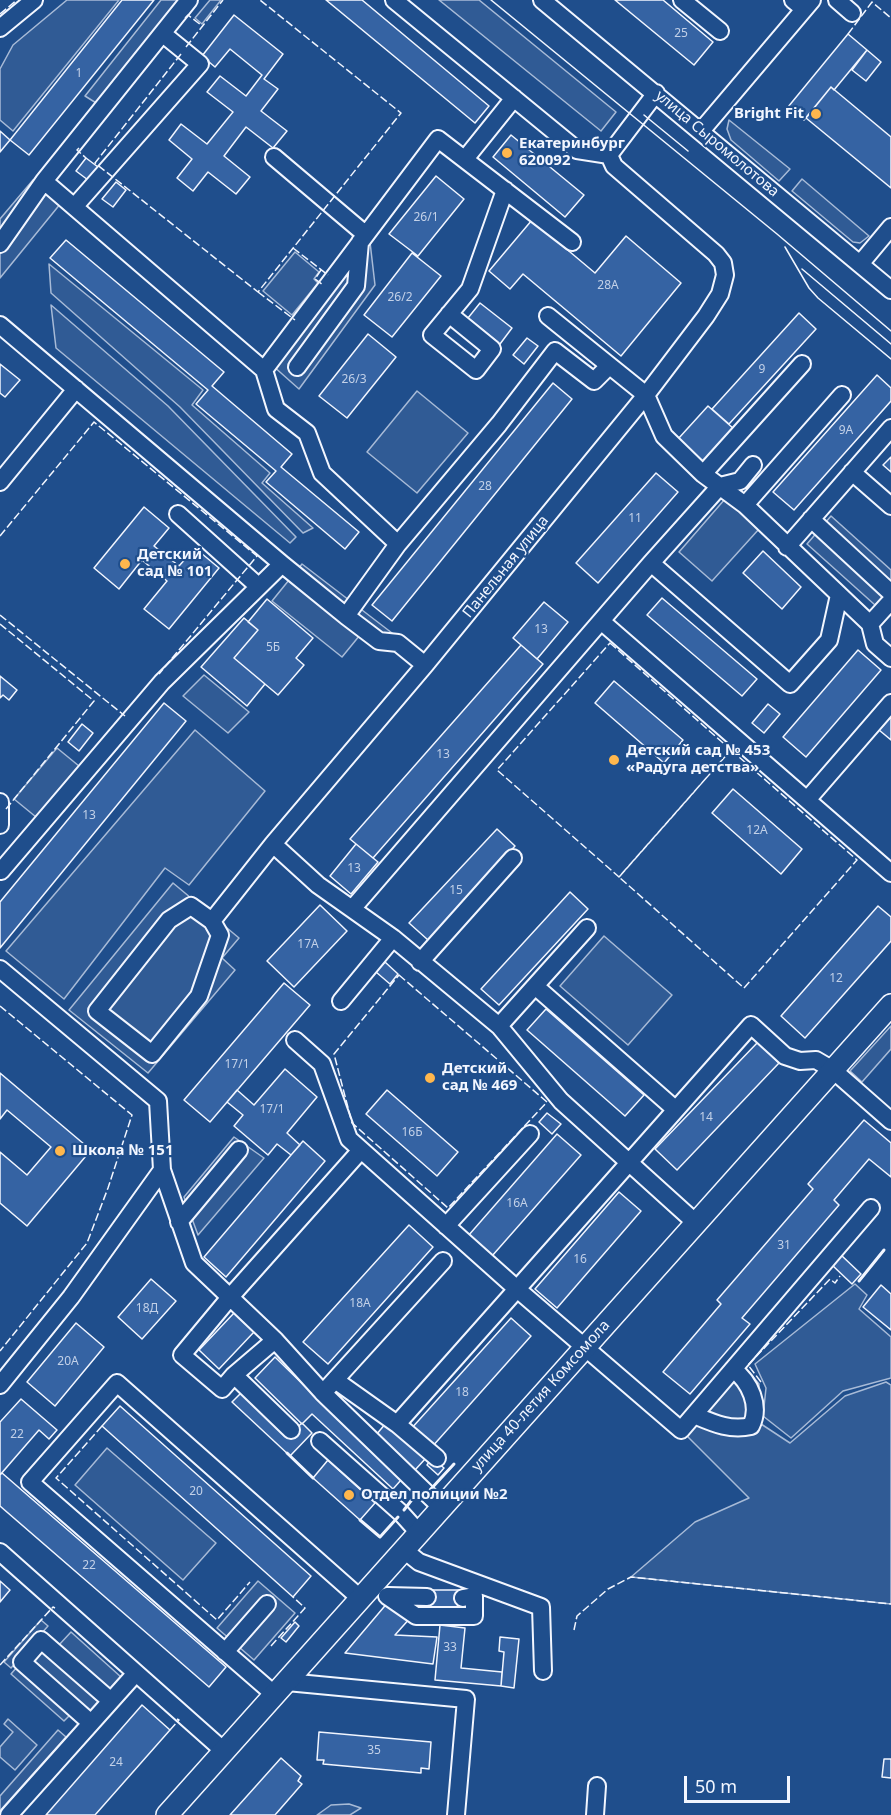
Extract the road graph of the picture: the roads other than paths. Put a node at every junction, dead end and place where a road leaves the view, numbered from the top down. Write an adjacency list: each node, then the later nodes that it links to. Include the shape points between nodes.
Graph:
1 (34, 0): 9 (street)
2 (189, 0): 11 (street)
3 (394, 0): 13 (street)
4 (542, 0): 12 (street, улица Сыромолотова)
5 (682, 0): 10 (street)
6 (837, 0): 8 (street)
7 (803, 3): 14 (street)
8 (852, 13)
9 (0, 28)
10 (720, 31)
11 (163, 34): 18 (street); 20 (street, via 200,64)
12 (656, 93): 14 (street, улица Сыромолотова); 15 (street)
13 (514, 98): 15 (street, via 577,150); 17 (street)
14 (701, 131): 25 (street, улица Сыромолотова)
15 (609, 154): 35 (street, Панельная улица, via 614,166 716,254 723,262 725,275 720,294 706,316)
16 (274, 158): 22 (street)
17 (465, 159): 19 (street); 22 (street, via 438,139)
18 (44, 181): 20 (street); 24 (street)
19 (505, 190): 23 (street); 27 (street, via 470,289)
20 (75, 207): 33 (street)
21 (891, 227): 25 (street)
22 (362, 238): 32 (street, via 356,286); 33 (street)
23 (572, 242)
24 (0, 244)
25 (860, 264): 26 (street, улица Сыромолотова)
26 (891, 290)
27 (449, 314)
28 (548, 316): 31 (street)
29 (0, 325): 34 (street)
30 (802, 364): 40 (street)
31 (609, 366): 35 (street); 47 (street, via 594,381 555,351)
32 (297, 367)
33 (264, 370): 47 (street, via 276,409 307,433 322,473)
34 (76, 389): 41 (street); 50 (street)
35 (646, 395): 40 (street, via 664,436); 59 (street, Панельная улица)
36 (842, 395): 43 (street)
37 (891, 428): 39 (street)
38 (753, 465): 42 (street, via 740,481)
39 (852, 472): 44 (street); 46 (street)
40 (703, 474): 42 (street)
41 (0, 482)
42 (720, 486): 43 (street); 49 (street)
43 (745, 505): 48 (street)
44 (891, 506)
45 (178, 514): 51 (street)
46 (811, 519): 48 (street); 52 (street)
47 (398, 544): 55 (street)
48 (787, 547): 53 (street)
49 (651, 563): 53 (street, via 790,684 829,640); 56 (street)
50 (282, 564): 51 (street); 55 (street)
51 (258, 586): 66 (street, via 162,682)
52 (891, 593)
53 (840, 595): 57 (street)
54 (891, 601): 57 (street)
55 (346, 616): 59 (street, via 379,641 398,643)
56 (601, 621): 61 (street); 68 (street)
57 (870, 624): 58 (street, via 875,644)
58 (891, 658)
59 (425, 665): 64 (street, Панельная улица)
60 (891, 704): 61 (street)
61 (807, 800): 67 (street)
62 (0, 802): 63 (street)
63 (0, 825)
64 (273, 844): 68 (street, via 311,880); 69 (street, Панельная улица)
65 (513, 858): 72 (street)
66 (0, 871)
67 (891, 873)
68 (352, 909): 71 (street)
69 (213, 921): 69 (street, via 220,935 199,996 152,1054 97,1011 169,920 191,906)
70 (587, 928): 74 (street)
71 (393, 938): 72 (street); 75 (street)
72 (420, 962): 77 (street)
73 (0, 969): 86 (street, via 158,1101)
74 (535, 986): 77 (street); 80 (street)
75 (341, 1001)
76 (891, 1005): 79 (main road, улица 40-летия Комсомола)
77 (499, 1026): 85 (street, via 561,1101)
78 (295, 1040): 84 (street, via 322,1064 350,1139)
79 (833, 1070): 80 (street, via 816,1060 800,1061 785,1056 751,1025); 81 (street); 89 (main road, улица 40-летия Комсомола)
80 (675, 1109): 85 (street)
81 (891, 1121)
82 (530, 1134): 90 (street)
83 (239, 1150): 88 (street)
84 (361, 1150): 90 (street); 93 (street)
85 (628, 1162): 89 (street); 92 (street)
86 (162, 1170): 88 (street); 99 (street, via 71,1297)
87 (871, 1208): 96 (street)
88 (179, 1222): 93 (street, via 194,1263)
89 (696, 1223): 95 (main road, улица 40-летия Комсомола)
90 (446, 1226): 92 (street)
91 (443, 1261): 98 (street)
92 (517, 1289): 95 (street); 102 (street)
93 (231, 1296): 94 (street); 97 (street, via 182,1355 222,1389)
94 (275, 1340): 97 (street); 100 (street)
95 (584, 1348): 101 (street, via 681,1430); 106 (main road, улица 40-летия Комсомола)
96 (734, 1369): 101 (street); 101 (street, via 751,1389 751,1426 724,1427)
97 (234, 1375): 103 (street)
98 (334, 1380): 100 (street); 102 (street)
99 (0, 1385)
100 (322, 1393): 106 (street)
101 (694, 1415)
102 (397, 1424): 105 (street)
103 (291, 1430)
104 (321, 1441): 107 (street)
105 (436, 1458)
106 (442, 1508): 107 (main road, улица 40-летия Комсомола)
107 (419, 1533): 108 (main road, улица 40-летия Комсомола)
108 (404, 1550): 110 (main road, улица 40-летия Комсомола); 115 (street, via 419,1562 541,1607)
109 (0, 1552): 116 (street)
110 (374, 1593): 111 (street); 112 (street, via 416,1616 474,1616 474,1596); 114 (street, via 117,1383 30,1482); 117 (main road, улица 40-летия Комсомола)
111 (427, 1597)
112 (463, 1598)
113 (267, 1604): 114 (street)
114 (225, 1652): 117 (street)
115 (543, 1671)
116 (136, 1673): 118 (street); 120 (street)
117 (281, 1689): 120 (main road, улица 40-летия Комсомола); 124 (street, via 466,1699)
118 (111, 1701): 119 (street); 119 (street, via 42,1640 22,1662)
119 (91, 1723): 122 (street)
120 (224, 1751): 123 (main road, улица 40-летия Комсомола)
121 (597, 1786): 125 (street)
122 (9, 1815)
123 (167, 1815)
124 (456, 1815)
125 (595, 1815)

